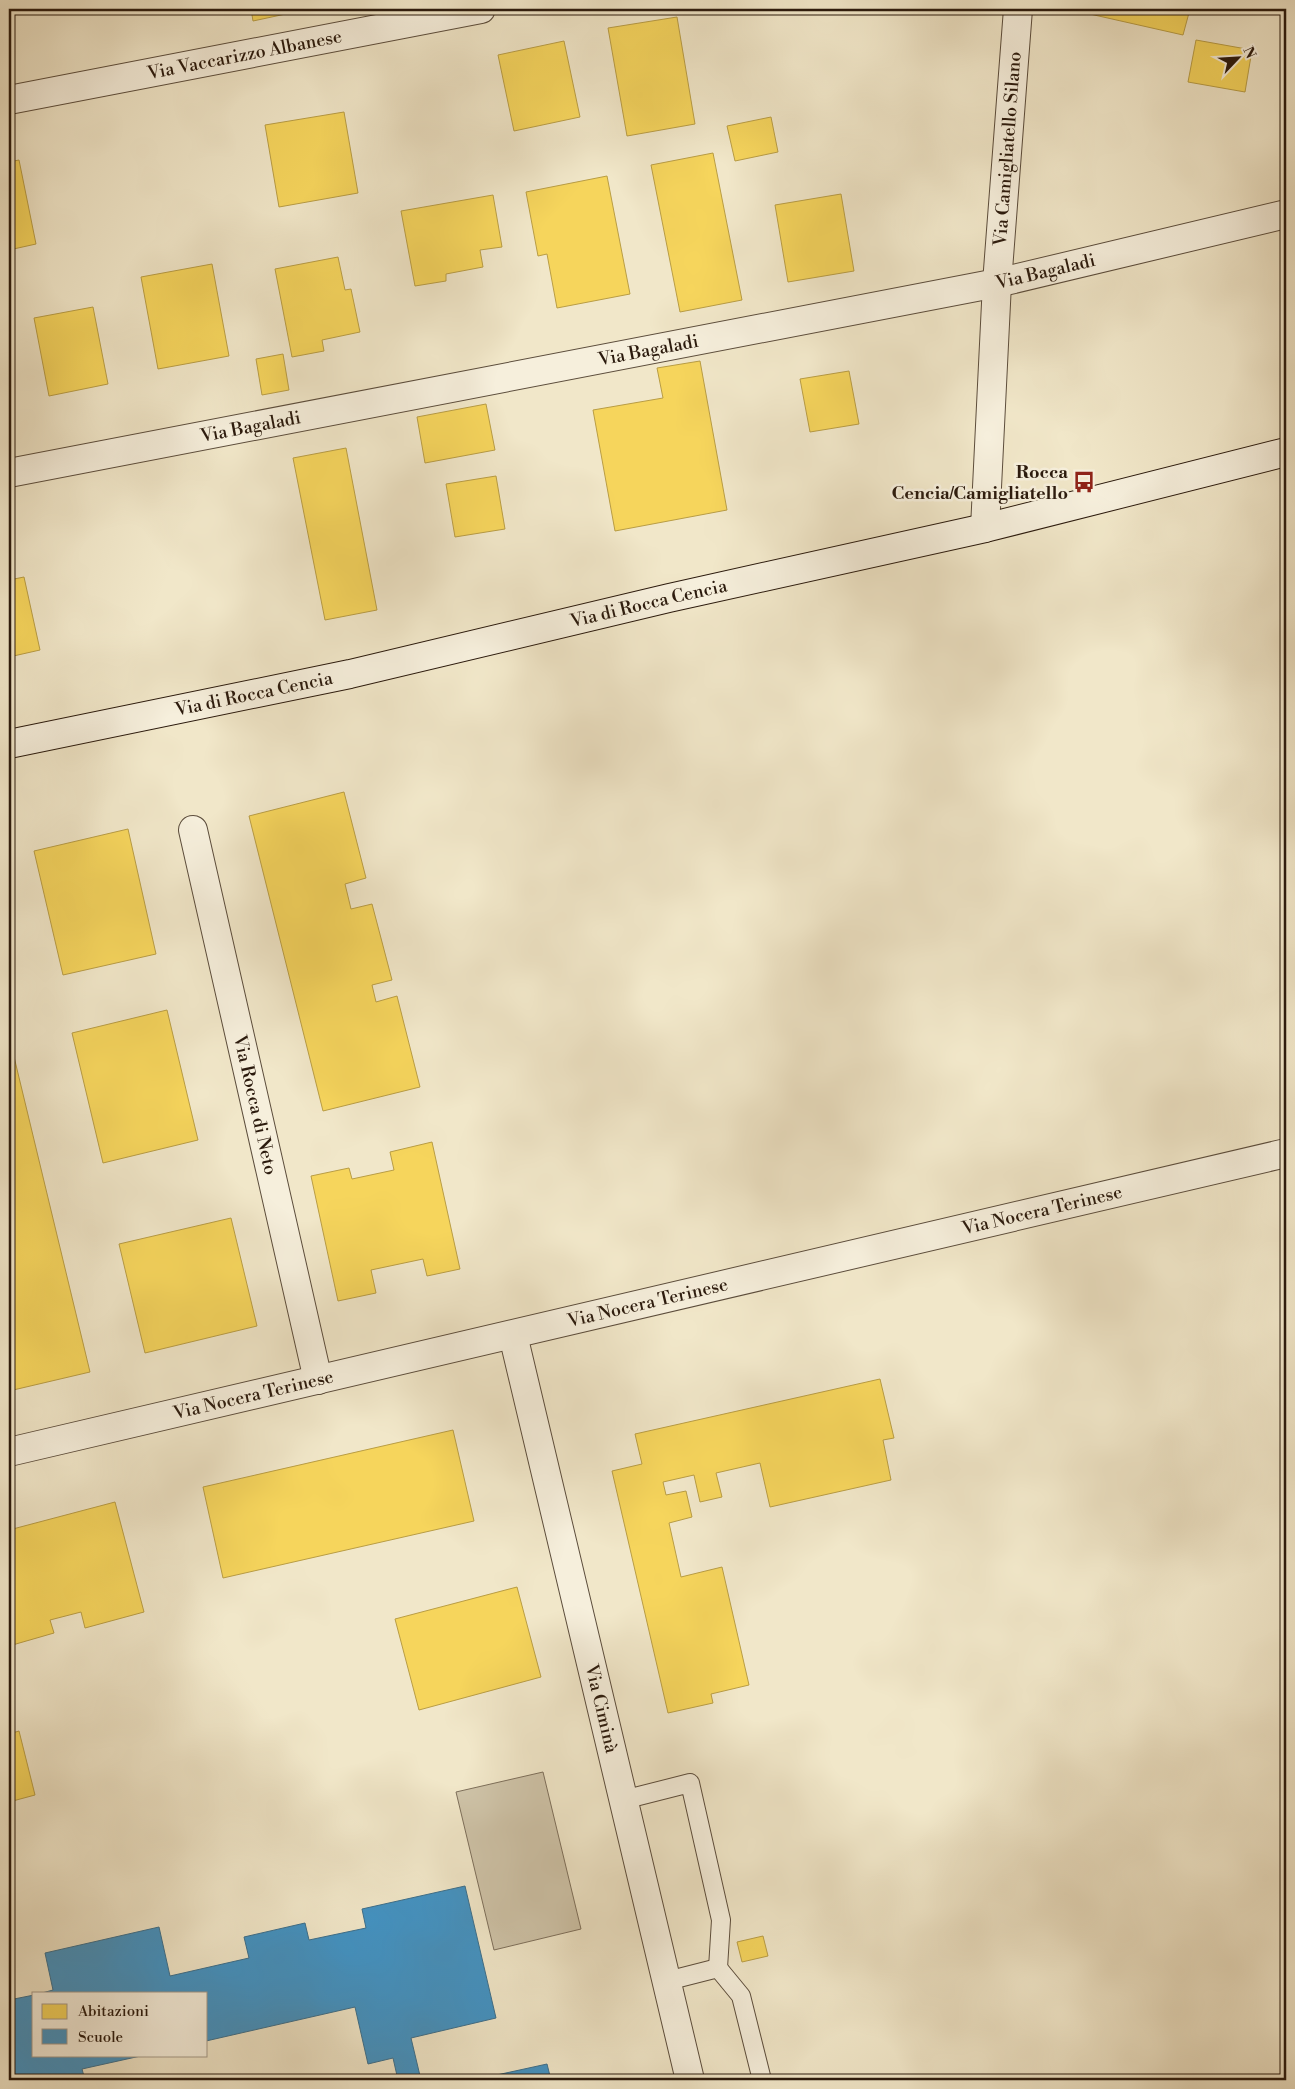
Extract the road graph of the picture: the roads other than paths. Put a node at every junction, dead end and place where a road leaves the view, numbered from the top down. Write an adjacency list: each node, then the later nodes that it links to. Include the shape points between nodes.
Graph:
1 (482, 9): 3 (street, Via Vaccarizzo Albanese)
2 (1018, 9): 5 (street, Via Camigliatello Silano)
3 (9, 100)
4 (1286, 214): 5 (street, Via Bagaladi)
5 (997, 283): 7 (street, Via Bagaladi); 8 (street, Via Camigliatello Silano)
6 (1286, 452): 8 (street, Via di Rocca Cencia)
7 (9, 473)
8 (985, 528): 9 (street, Via di Rocca Cencia, via 669,598 350,674)
9 (9, 744)
10 (193, 830): 13 (street, Via Rocca di Neto)
11 (1286, 1153): 12 (street, Via Nocera Terinese)
12 (513, 1335): 13 (street, Via Nocera Terinese); 15 (street, Via Ciminà)
13 (318, 1380): 14 (street, Via Nocera Terinese)
14 (9, 1452)
15 (623, 1800): 16 (lane, via 690,1784 721,1920); 17 (street, Via Ciminà)
16 (718, 1968): 17 (lane); 19 (lane, via 741,1996)
17 (666, 1981): 18 (street, Via Ciminà)
18 (690, 2080)
19 (762, 2080)

